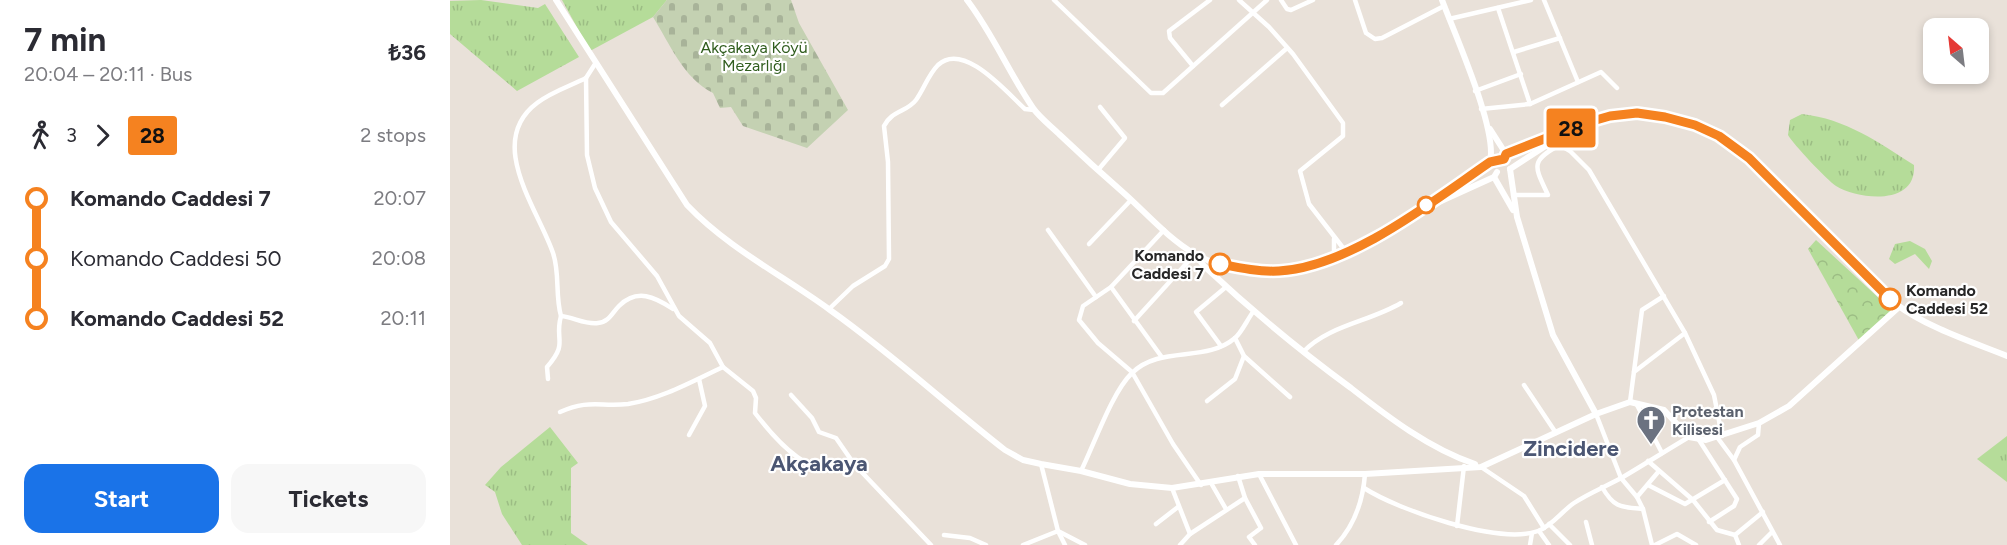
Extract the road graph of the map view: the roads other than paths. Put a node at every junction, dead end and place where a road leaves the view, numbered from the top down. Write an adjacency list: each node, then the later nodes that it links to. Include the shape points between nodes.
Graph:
1 (556, 0): 19 (street)
2 (967, 0): 30 (street)
3 (1054, 0): 20 (street, via 1151,93 1163,93)
4 (1210, 0): 20 (street, via 1169,32)
5 (1239, 0): 14 (street)
6 (1267, 0): 14 (street)
7 (1281, 0): 8 (street, via 1292,10)
8 (1313, 0)
9 (1355, 0): 12 (street, via 1366,33 1375,39)
10 (1531, 0): 13 (street)
11 (1544, 0): 16 (street)
12 (1443, 3): 15 (street)
13 (1498, 8): 15 (street); 18 (street)
14 (1252, 13): 17 (street); 20 (street)
15 (1449, 19): 25 (street)
16 (1560, 38): 18 (street); 23 (street)
17 (1286, 49): 27 (street); 44 (street, via 1345,128 1343,136 1300,171 1310,204)
18 (1514, 52): 21 (street)
19 (595, 64): 22 (street); 57 (street, via 687,205 736,248)
20 (1193, 66)
21 (1521, 74): 25 (street); 26 (street)
22 (586, 78): 51 (street, via 587,155 594,188 611,222 648,263); 60 (street, via 536,103 520,123 515,139 524,188 555,260)
23 (1578, 82): 24 (street, via 1601,72); 26 (street)
24 (1617, 88)
25 (1475, 91): 29 (street)
26 (1530, 104): 29 (street)
27 (1222, 105)
28 (1100, 107): 36 (street, via 1125,138)
29 (1482, 109): 31 (street)
30 (1034, 110): 36 (street); 57 (street, via 1025,109 969,61 950,59 937,66 915,102 892,115 884,126 890,259 885,267 853,286)
31 (1487, 124): 33 (street); 34 (street)
32 (1582, 124): 33 (street); 35 (street); 56 (street, via 1637,113 1695,125 1719,136 1749,158)
33 (1505, 157): 34 (street); 35 (street)
34 (1492, 162): 37 (street); 40 (street)
35 (1508, 168): 37 (street); 38 (street)
36 (1098, 170): 39 (street)
37 (1495, 175): 40 (street); 41 (street)
38 (1512, 195): 41 (street); 53 (street, via 1548,195 1537,161 1560,145 1570,150 1589,170)
39 (1131, 200): 43 (street); 45 (street)
40 (1408, 216): 46 (street)
41 (1517, 217): 80 (street, via 1553,335)
42 (1048, 230): 54 (street)
43 (1164, 230): 47 (street); 49 (street)
44 (1333, 236): 46 (street); 48 (street)
45 (1089, 244)
46 (1347, 253): 48 (street)
47 (1195, 254): 48 (street, via 1246,270 1280,271); 50 (street); 61 (street)
48 (1334, 257)
49 (1111, 287): 54 (street); 61 (street)
50 (1226, 287): 59 (street); 64 (street, via 1196,312)
51 (664, 289): 52 (street); 58 (street)
52 (654, 296): 58 (street); 60 (street, via 628,300 599,323)
53 (1664, 296): 62 (street); 71 (street, via 1642,310)
54 (1095, 297): 70 (street, via 1083,306 1079,320 1098,344)
55 (1401, 303): 65 (street, via 1375,317 1323,335)
56 (1899, 307): 68 (street); 81 (street, via 1789,406)
57 (829, 309): 91 (street, via 1005,450)
58 (675, 310): 69 (street, via 710,343)
59 (1253, 312): 63 (street); 65 (street)
60 (561, 316): 72 (street, via 561,346 547,367)
61 (1134, 321): 66 (street)
62 (1685, 333): 71 (street); 84 (street, via 1714,395)
63 (1235, 338): 64 (street); 67 (street)
64 (1221, 346): 66 (street)
65 (1303, 352): 93 (street, via 1385,414 1457,458)
66 (1161, 356): 70 (street)
67 (1244, 356): 76 (street); 77 (street, via 1235,379)
68 (2007, 356)
69 (723, 367): 73 (street); 90 (street, via 753,391 755,413 767,429 804,461 829,470)
70 (1132, 372): 94 (street); 102 (street, via 1173,444)
71 (1634, 372): 78 (street)
72 (548, 379)
73 (699, 379): 79 (street, via 642,401 585,404); 83 (street, via 705,406)
74 (1524, 385): 82 (street)
75 (791, 395): 90 (street, via 819,432 836,438)
76 (1290, 397)
77 (1207, 401)
78 (1633, 404): 80 (street); 85 (street, via 1664,410); 87 (street)
79 (560, 412)
80 (1596, 414): 82 (street); 99 (street)
81 (1759, 423): 84 (street); 88 (street, via 1758,435 1740,447)
82 (1556, 433): 93 (street)
83 (689, 435)
84 (1719, 436): 86 (street); 88 (street)
85 (1689, 437): 86 (street); 87 (street)
86 (1699, 440): 100 (street)
87 (1662, 453): 89 (street)
88 (1734, 460): 113 (street)
89 (1648, 461): 95 (street); 99 (street)
90 (854, 464): 126 (street)
91 (1041, 464): 94 (street); 119 (street)
92 (1464, 466): 93 (street); 97 (street); 117 (street)
93 (1481, 467): 118 (street, via 1524,496)
94 (1081, 471): 105 (street, via 1130,484)
95 (1659, 471): 103 (street); 109 (street)
96 (1259, 474): 97 (street); 98 (street); 133 (street)
97 (1365, 474): 106 (street)
98 (1238, 476): 101 (street); 108 (street)
99 (1621, 478): 104 (street); 107 (street)
100 (1725, 480): 109 (street); 115 (street, via 1737,499 1734,506)
101 (1211, 483): 102 (street); 111 (street)
102 (1202, 485): 105 (street)
103 (1648, 485): 107 (street); 109 (street, via 1685,504)
104 (1602, 487): 112 (street, via 1610,501 1621,507); 118 (street)
105 (1172, 488): 110 (street)
106 (1364, 488): 117 (street, via 1422,516); 134 (street, via 1359,507)
107 (1637, 497): 112 (street)
108 (1245, 498): 111 (street); 132 (street, via 1261,528 1250,537)
109 (1693, 500): 115 (street)
110 (1178, 507): 116 (street); 123 (street)
111 (1226, 509): 123 (street)
112 (1643, 509): 139 (street)
113 (1763, 512): 121 (street); 125 (street)
114 (1586, 522): 138 (street)
115 (1709, 522): 125 (street, via 1717,530)
116 (1156, 524)
117 (1457, 526): 122 (street)
118 (1547, 526): 120 (street); 137 (street)
119 (1058, 531): 128 (street); 129 (street); 130 (street)
120 (1539, 531): 122 (street); 136 (street)
121 (1772, 532): 142 (street); 143 (street)
122 (1532, 533): 135 (street)
123 (1190, 534): 131 (street)
124 (944, 535): 127 (street, via 970,538)
125 (1735, 535): 141 (street)
126 (931, 545)
127 (986, 545)
128 (1023, 545)
129 (1065, 545)
130 (1085, 545)
131 (1180, 545)
132 (1255, 545)
133 (1296, 545)
134 (1336, 545)
135 (1530, 545)
136 (1549, 545)
137 (1570, 545)
138 (1592, 545)
139 (1653, 545): 140 (street, via 1677,534)
140 (1696, 545)
141 (1739, 545)
142 (1759, 545)
143 (1780, 545)

